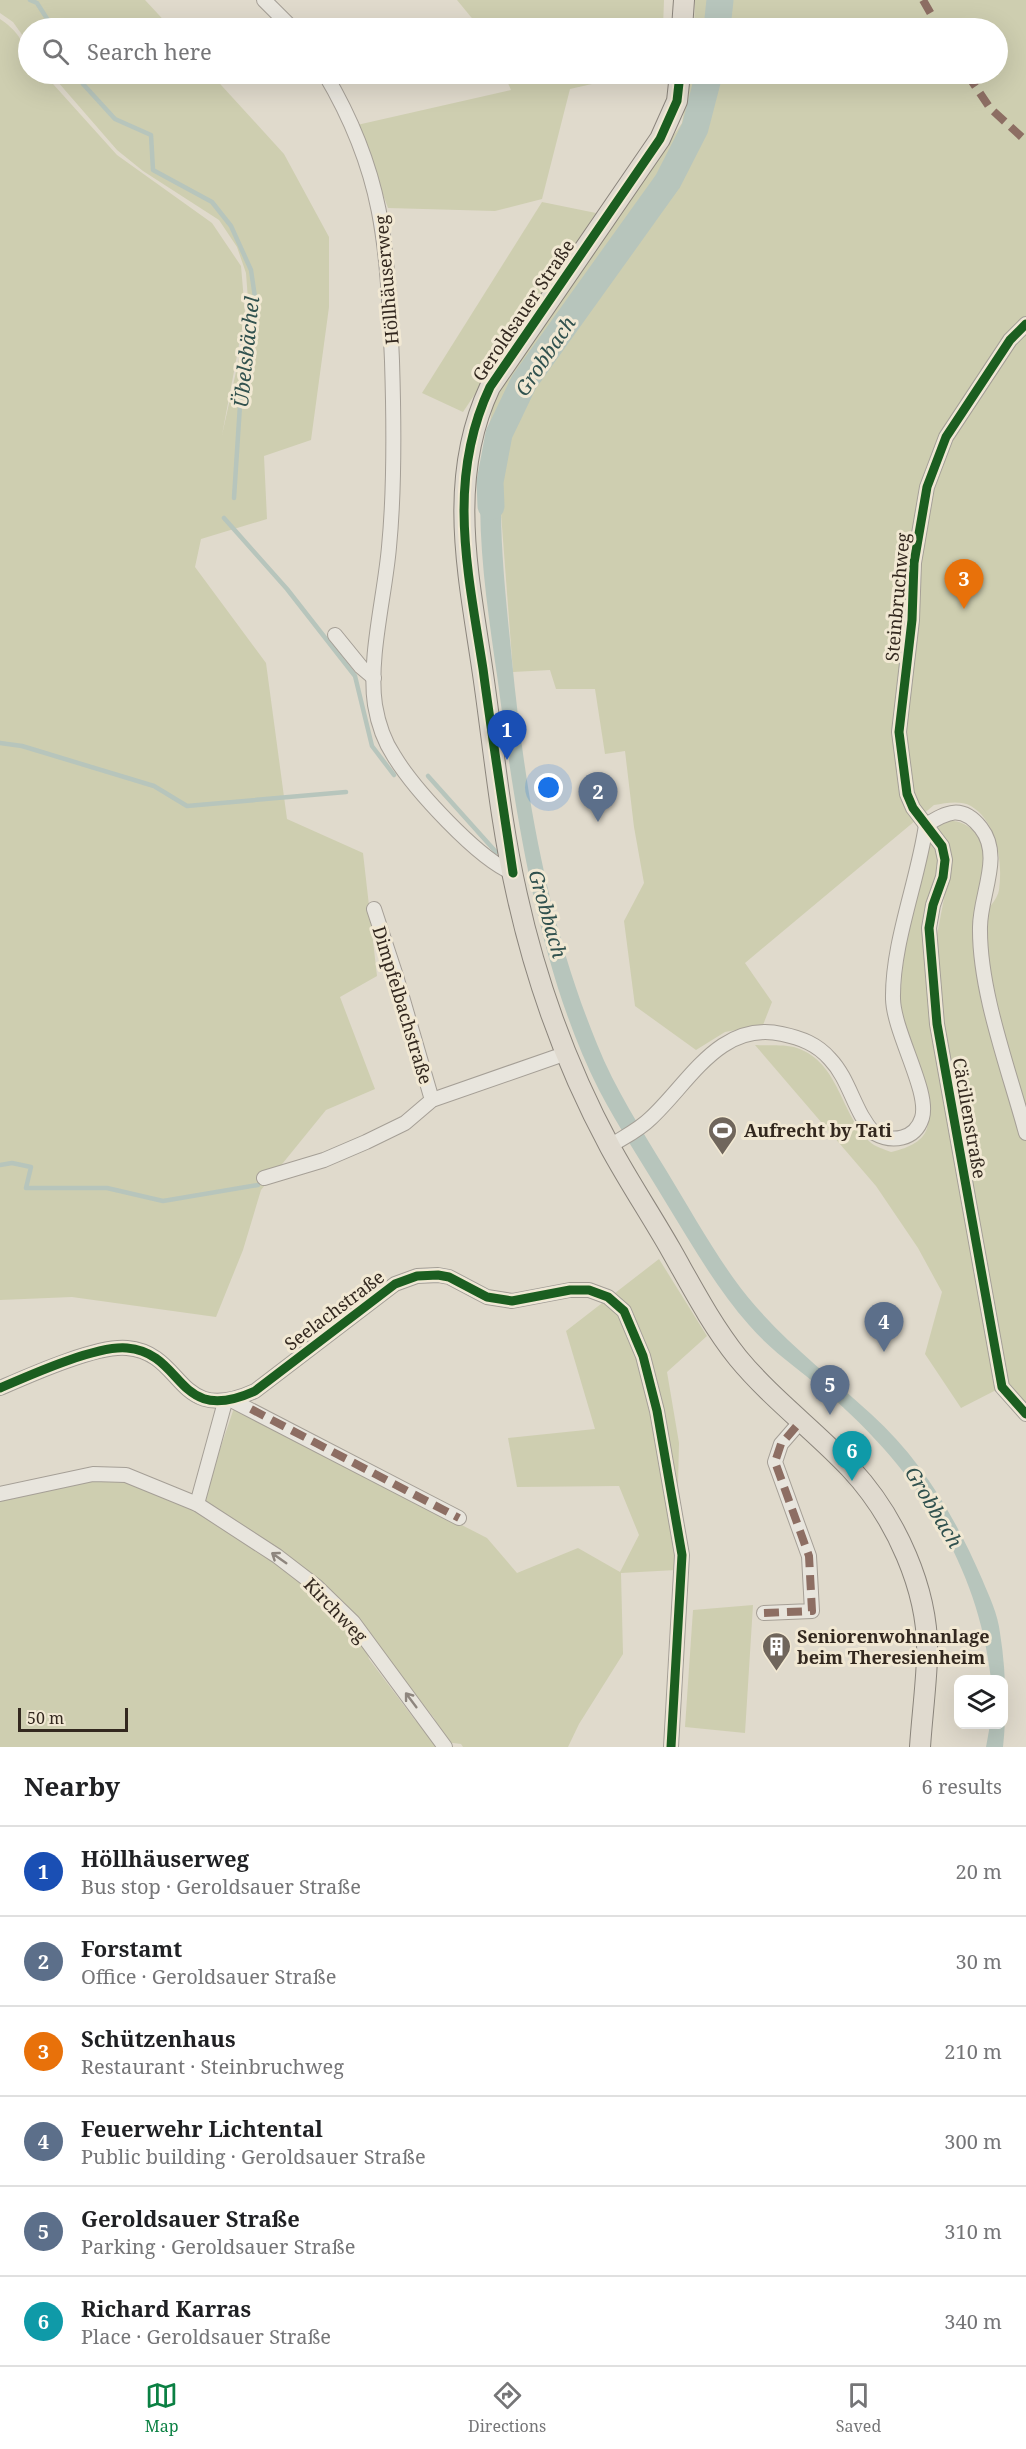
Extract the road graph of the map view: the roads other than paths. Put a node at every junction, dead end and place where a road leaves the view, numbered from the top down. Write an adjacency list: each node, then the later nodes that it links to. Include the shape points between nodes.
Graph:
1 (264, 0): 3 (street)
2 (684, 0): 4 (main road)
3 (281, 18)
4 (683, 18)
5 (331, 84): 9 (street, Höllhäuserweg, via 352,123 372,177 388,263 394,412 392,515)
6 (679, 84): 11 (main road, Geroldsauer Straße, via 677,101 660,139 490,387 472,430 465,476 465,548)
7 (1026, 324): 10 (street, Steinbruchweg, via 1010,340 946,437 927,487 914,563 912,620 899,732 907,794)
8 (335, 635): 9 (street)
9 (374, 678): 11 (street, Höllhäuserweg, via 378,719 401,767 487,858)
10 (926, 825): 15 (street, via 947,812 963,813 981,828 989,845 990,864 980,926 984,978); 16 (street, via 893,999 895,1019 922,1100 923,1115 918,1127 895,1140 874,1133 829,1058 815,1045 798,1037 763,1032 742,1036 718,1048 642,1127); 20 (street, Cäcilienstraße, via 942,846 945,860 929,928 938,1033 1002,1387)
11 (513, 873): 13 (main road, Geroldsauer Straße, via 531,951)
12 (374, 909): 14 (street, Dimpfelbachstraße)
13 (567, 1053): 14 (street, Dimpfelbachstraße); 16 (main road, Geroldsauer Straße)
14 (432, 1100): 17 (street, Dimpfelbachstraße, via 405,1123 366,1142)
15 (1026, 1133)
16 (617, 1141): 21 (main road, Geroldsauer Straße, via 716,1328 754,1377)
17 (264, 1178)
18 (0, 1388): 19 (street, via 87,1355 127,1348 150,1356 194,1395)
19 (229, 1402): 23 (street); 24 (street); 27 (street, Seelachstraße, via 255,1391 395,1284 417,1275 448,1277 502,1301 579,1289 599,1292 617,1303 643,1356 668,1465 682,1555)
20 (1026, 1414)
21 (801, 1421): 25 (street, via 781,1444 776,1462 809,1556 812,1611); 28 (main road, Geroldsauer Straße, via 874,1499 914,1577 928,1655)
22 (0, 1494): 23 (street, Kirchweg, via 93,1474 126,1475)
23 (197, 1504): 26 (street, Kirchweg, one-way to 23, via 353,1622 277,1556)
24 (459, 1518)
25 (764, 1612)
26 (445, 1747)
27 (672, 1747)
28 (920, 1747)

